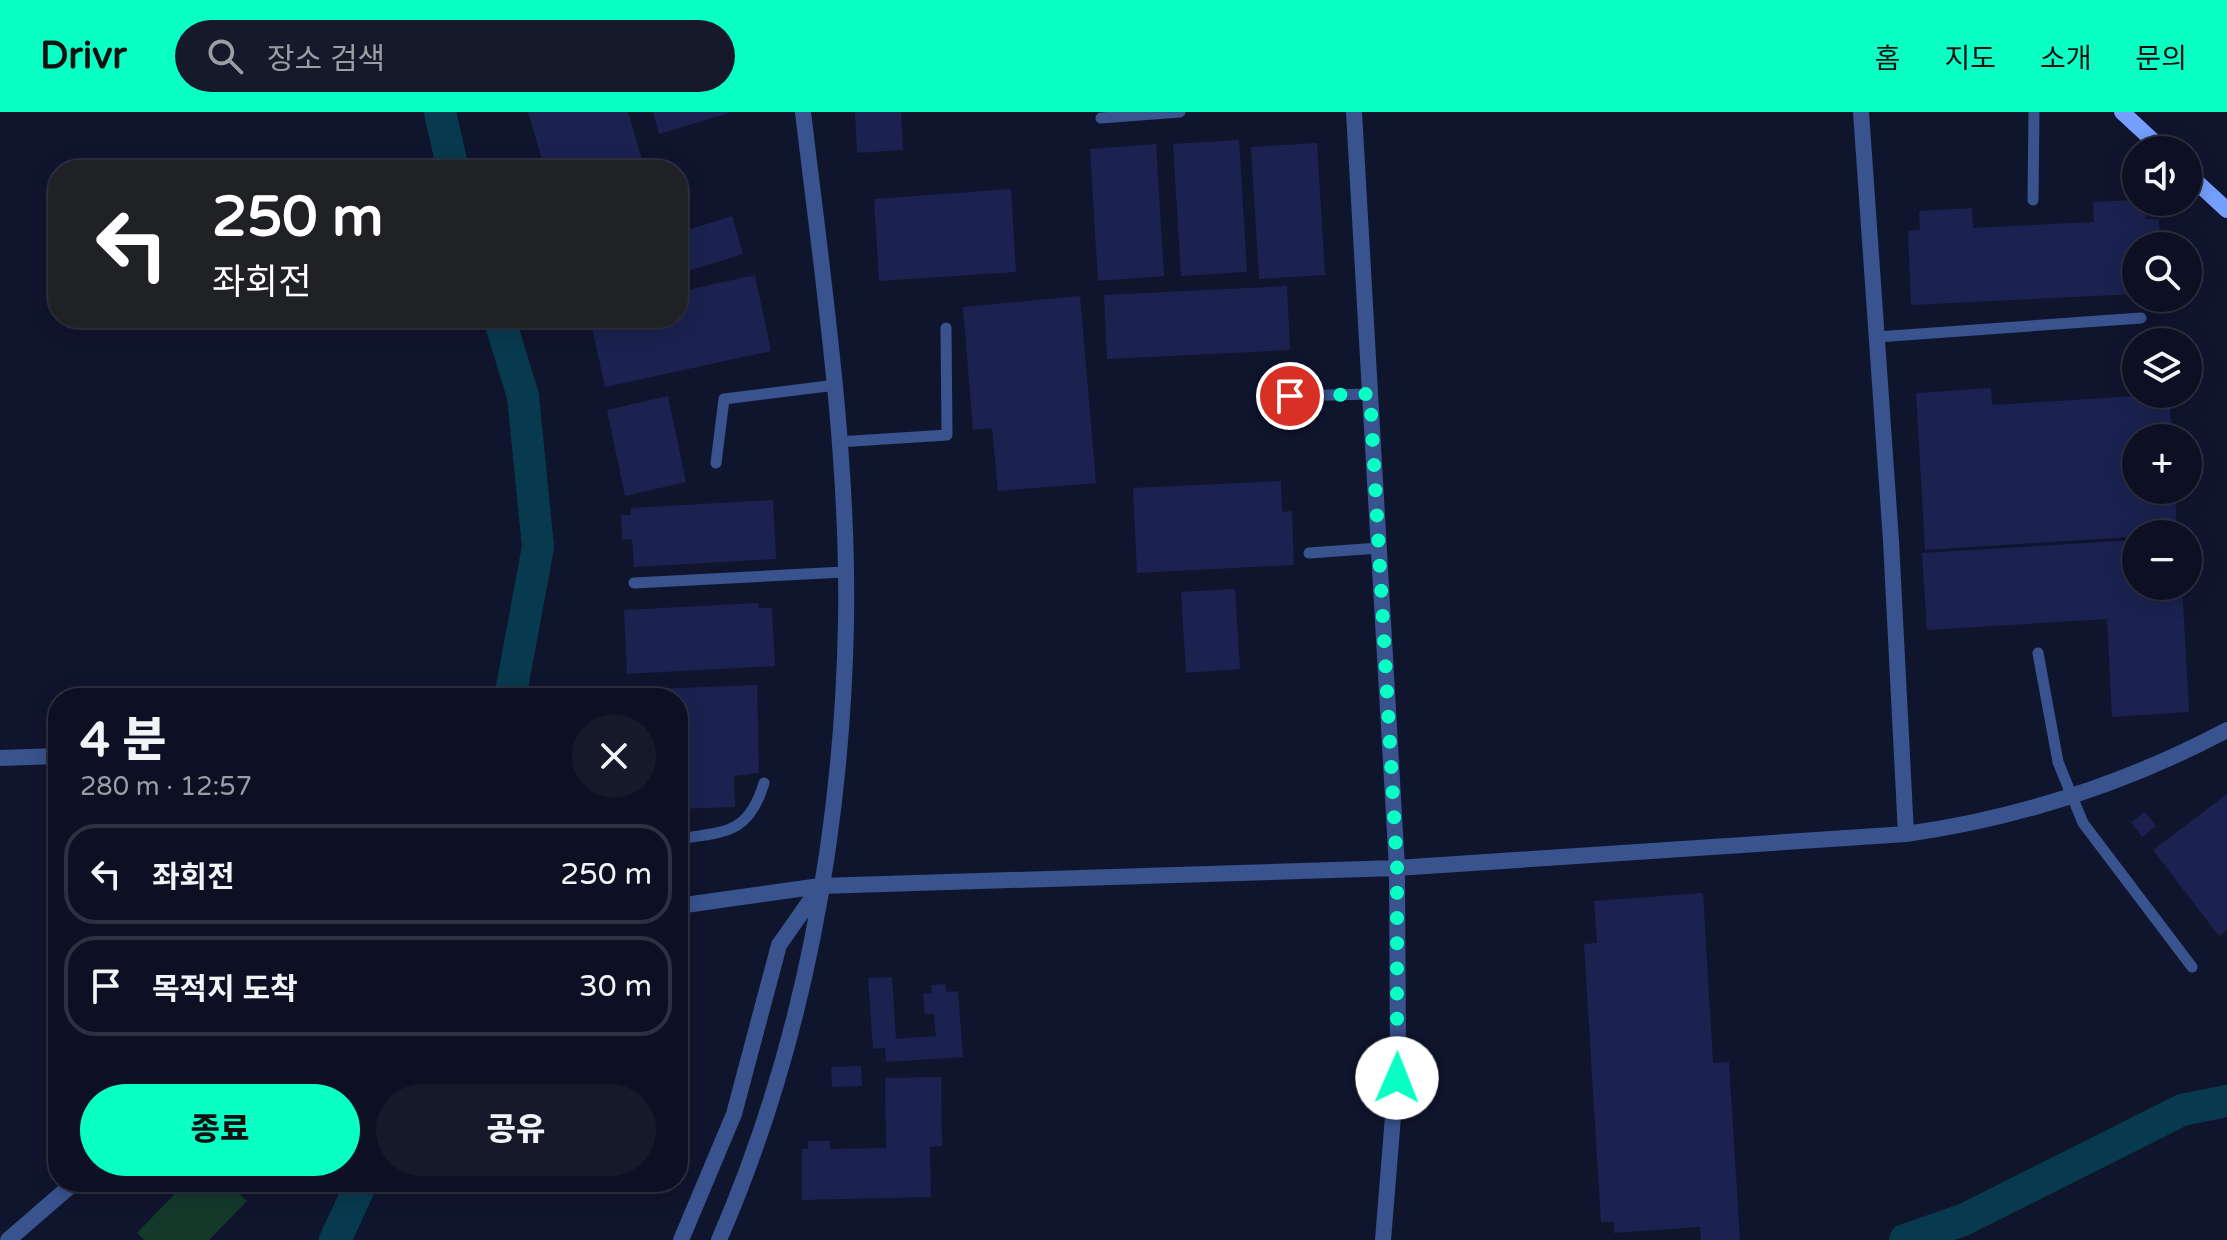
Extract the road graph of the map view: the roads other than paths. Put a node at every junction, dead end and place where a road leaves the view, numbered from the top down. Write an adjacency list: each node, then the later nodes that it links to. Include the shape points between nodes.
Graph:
1 (803, 112): 15 (street)
2 (1180, 112): 7 (lane)
3 (1354, 112): 16 (street)
4 (1861, 112): 14 (street)
5 (2034, 112): 10 (lane)
6 (2122, 112): 8 (street)
7 (1101, 118)
8 (2148, 136)
9 (2202, 187): 11 (street)
10 (2033, 200)
11 (2227, 210)
12 (2141, 318): 14 (lane)
13 (946, 328): 18 (lane, via 947,435)
14 (1877, 337): 30 (street)
15 (836, 385): 18 (street); 19 (lane, via 724,399)
16 (1370, 394): 17 (lane); 20 (street)
17 (1290, 396)
18 (838, 442): 22 (street)
19 (716, 463)
20 (1379, 548): 21 (lane); 32 (street)
21 (1309, 553)
22 (844, 572): 23 (lane); 33 (street, via 846,623 834,782)
23 (634, 583)
24 (2038, 653): 29 (lane, via 2058,762)
25 (2227, 730): 29 (street)
26 (48, 756): 27 (street)
27 (0, 758)
28 (764, 783): 31 (lane, via 757,807 733,831)
29 (2072, 798): 30 (street, via 1958,827); 35 (lane, via 2083,823)
30 (1906, 834): 32 (street)
31 (688, 838)
32 (1397, 868): 33 (street); 40 (street, via 1398,1055)
33 (820, 886): 34 (street); 38 (street, via 779,945 734,1114); 39 (street, via 815,942 765,1126)
34 (688, 905)
35 (2192, 967)
36 (63, 1192): 37 (street)
37 (8, 1240)
38 (681, 1240)
39 (719, 1240)
40 (1383, 1240)

